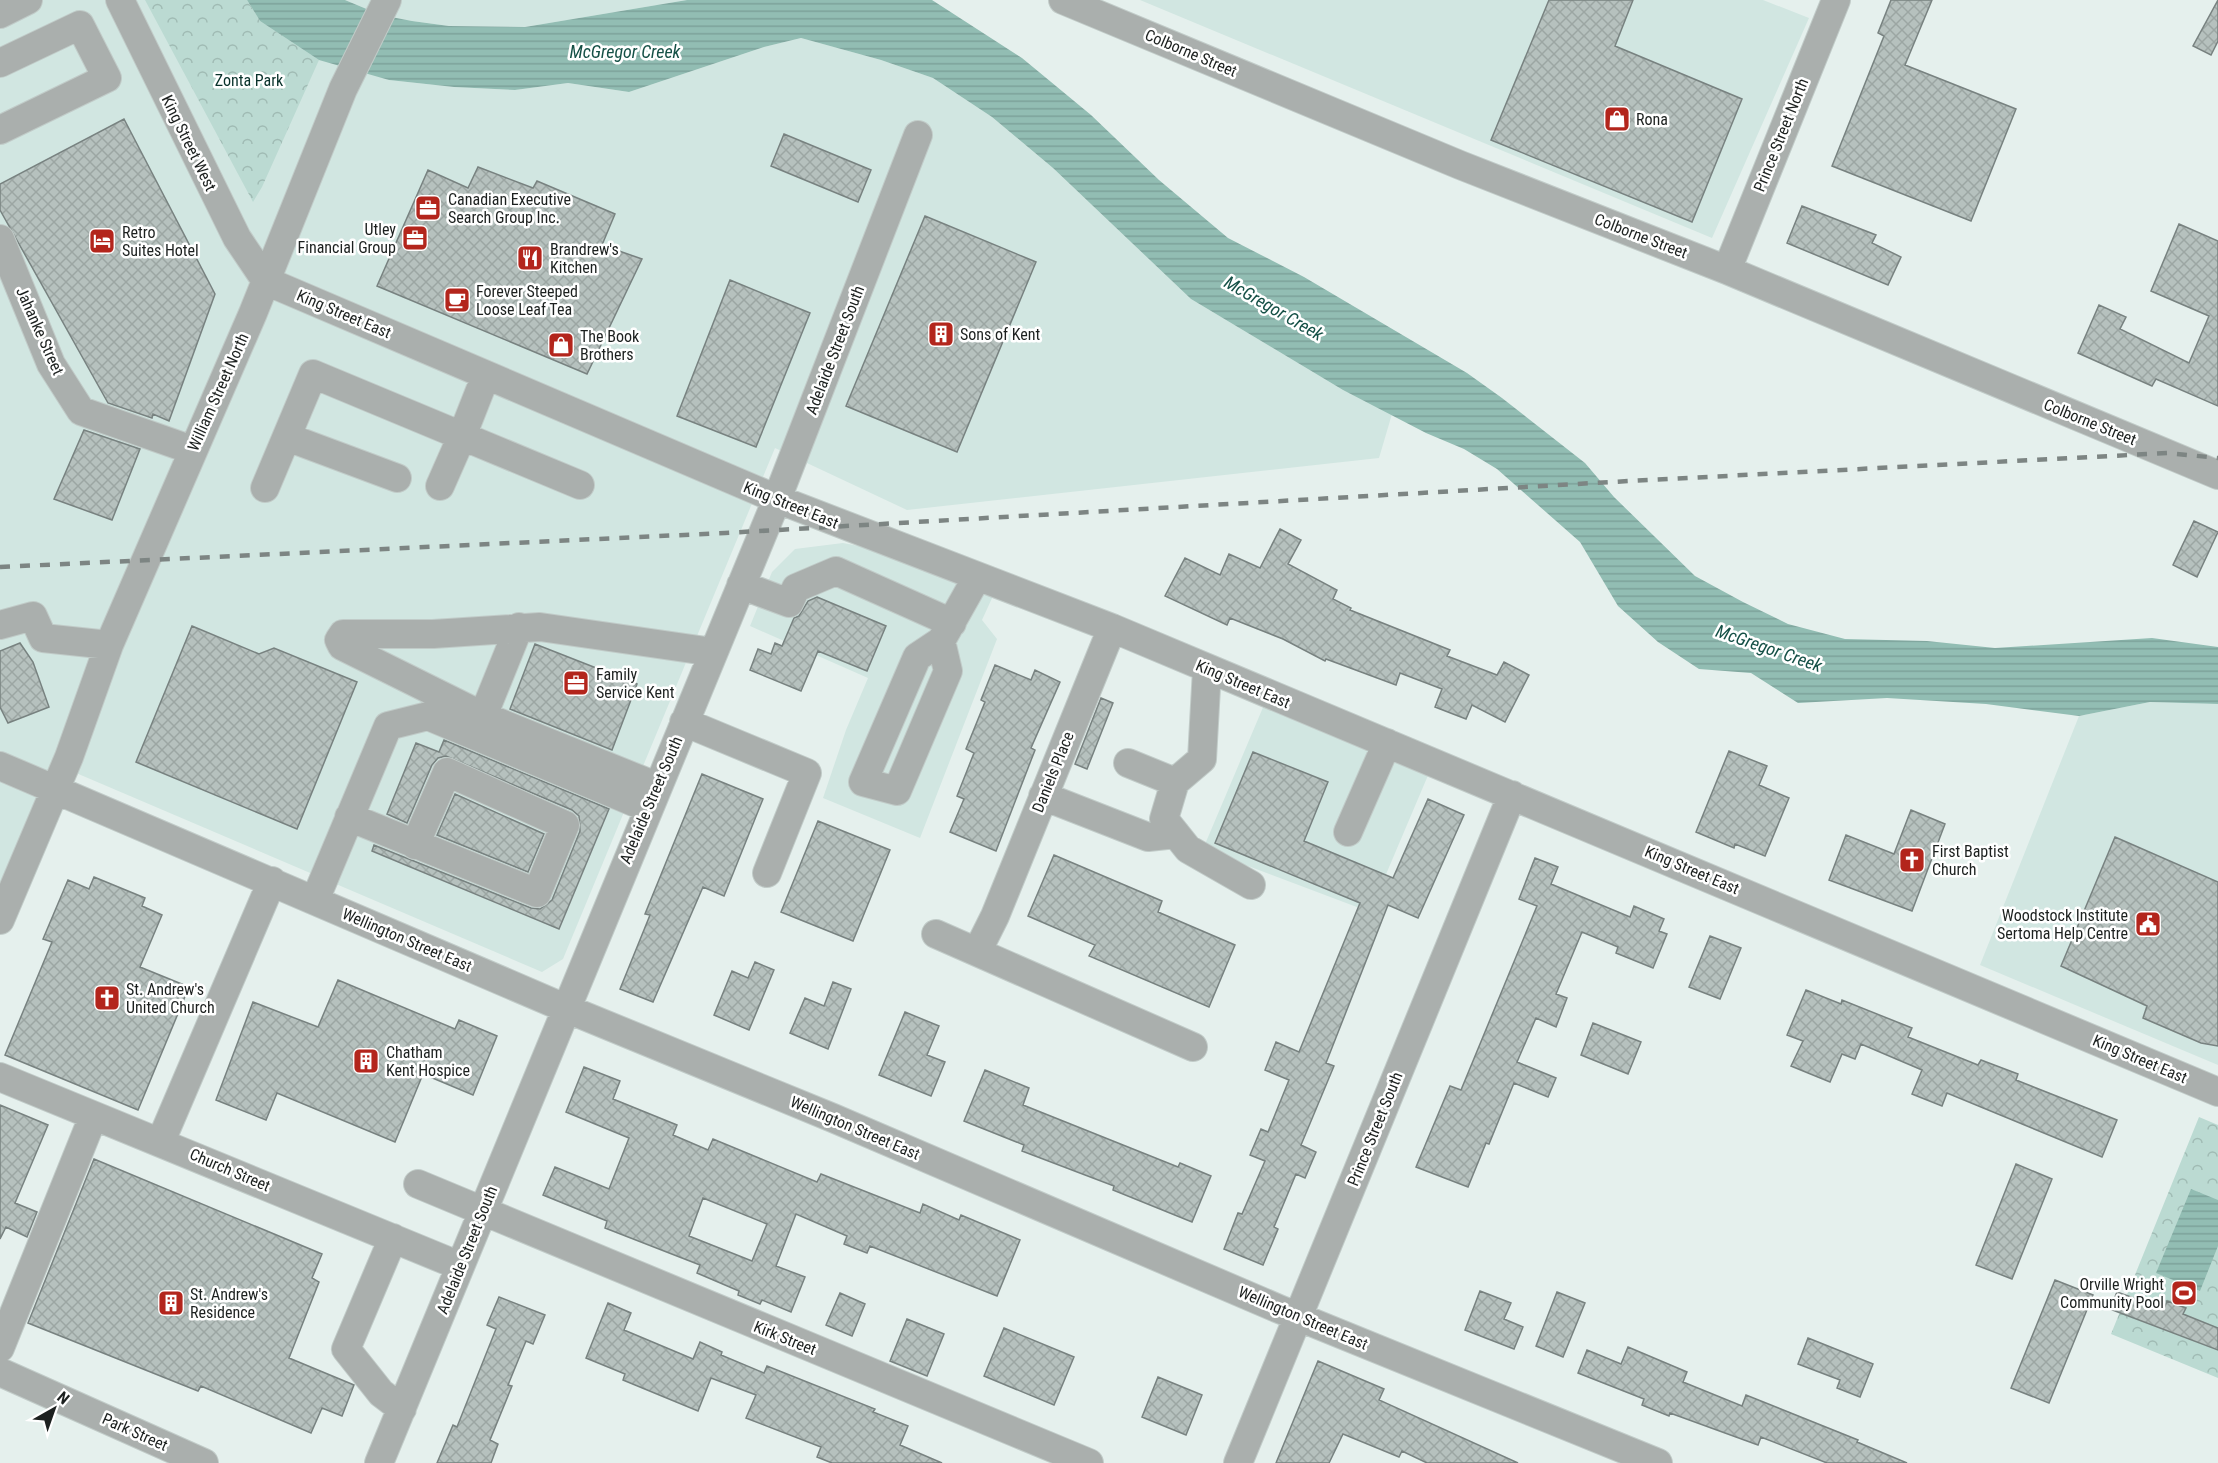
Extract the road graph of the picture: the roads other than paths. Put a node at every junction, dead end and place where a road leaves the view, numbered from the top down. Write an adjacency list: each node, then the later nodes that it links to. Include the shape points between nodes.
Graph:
1 (28, 0): 6 (street)
2 (120, 0): 12 (street, King Street West, via 237,238)
3 (387, 0): 12 (street, William Street North, via 343,89)
4 (1063, 0): 11 (street, Colborne Street, via 1460,165)
5 (1836, 0): 11 (street, Prince Street North)
6 (0, 14)
7 (0, 63): 8 (street, via 80,25 107,78)
8 (0, 130)
9 (918, 135): 22 (street, Adelaide Street South)
10 (0, 239): 16 (street, Jahanke Street, via 51,364 81,411)
11 (1727, 270): 17 (street, Colborne Street)
12 (266, 281): 13 (street, King Street East); 16 (street, William Street North)
13 (486, 375): 15 (street); 22 (street, King Street East)
14 (287, 436): 15 (street, via 313,374); 18 (street); 21 (street)
15 (462, 436): 19 (street); 20 (street)
16 (192, 450): 29 (street, William Street North)
17 (2218, 475)
18 (397, 478)
19 (580, 485)
20 (440, 486)
21 (265, 488)
22 (777, 499): 23 (street, King Street East); 24 (street, Adelaide Street South)
23 (977, 577): 27 (street, King Street East); 28 (street)
24 (741, 585): 28 (street, via 789,603 796,588 836,571); 30 (street, Adelaide Street South)
25 (0, 625): 29 (street, via 33,616 43,638)
26 (519, 627): 30 (street); 32 (street); 32 (street, via 433,634 343,634 339,640 342,646)
27 (1112, 628): 31 (street, King Street East); 40 (street, Daniels Place)
28 (947, 632): 28 (street, via 917,657 863,782 897,791 948,671)
29 (109, 645): 38 (street, William Street North)
30 (713, 652): 33 (street, Adelaide Street South)
31 (1207, 669): 34 (street, King Street East); 37 (street, via 1202,759)
32 (483, 716): 41 (street)
33 (684, 722): 41 (street, Adelaide Street South); 46 (street, via 807,773)
34 (1387, 743): 39 (street, King Street East); 43 (street)
35 (1128, 763): 37 (street)
36 (0, 766): 38 (street, Wellington Street East)
37 (1175, 782): 44 (street, via 1164,819)
38 (56, 788): 47 (street, Wellington Street East); 50 (street, William Street North)
39 (1512, 795): 56 (street, King Street East); 63 (street, Prince Street South)
40 (1043, 796): 44 (street, via 1148,837); 52 (street, Daniels Place)
41 (652, 797): 42 (street, via 428,716 387,726); 53 (street, Adelaide Street South)
42 (349, 817): 45 (street); 49 (street)
43 (1348, 832)
44 (1176, 834): 48 (street, via 1188,849)
45 (415, 845): 45 (street, via 537,893 565,825 447,772)
46 (767, 873)
47 (272, 881): 49 (street, Wellington Street East); 58 (street)
48 (1251, 885)
49 (315, 900): 53 (street, Wellington Street East)
50 (0, 920)
51 (936, 934): 52 (street)
52 (977, 952): 54 (street)
53 (565, 1008): 60 (street, Adelaide Street South); 63 (street, Wellington Street East)
54 (1193, 1047)
55 (0, 1077): 57 (street, Church Street)
56 (2218, 1092)
57 (93, 1117): 58 (street, Church Street); 64 (street)
58 (161, 1141): 61 (street, Church Street)
59 (418, 1184): 60 (street, Kirk Street)
60 (482, 1212): 62 (street, Adelaide Street South); 69 (street, Kirk Street)
61 (393, 1238): 62 (street, Church Street); 66 (street, via 346,1349 381,1393)
62 (460, 1266): 66 (street, Adelaide Street South)
63 (1298, 1317): 70 (street, Prince Street South); 71 (street, Wellington Street East)
64 (0, 1348)
65 (0, 1372): 67 (street, Park Street)
66 (402, 1409): 68 (street, Adelaide Street South)
67 (204, 1463)
68 (379, 1463)
69 (1089, 1463)
70 (1238, 1463)
71 (1658, 1463)

